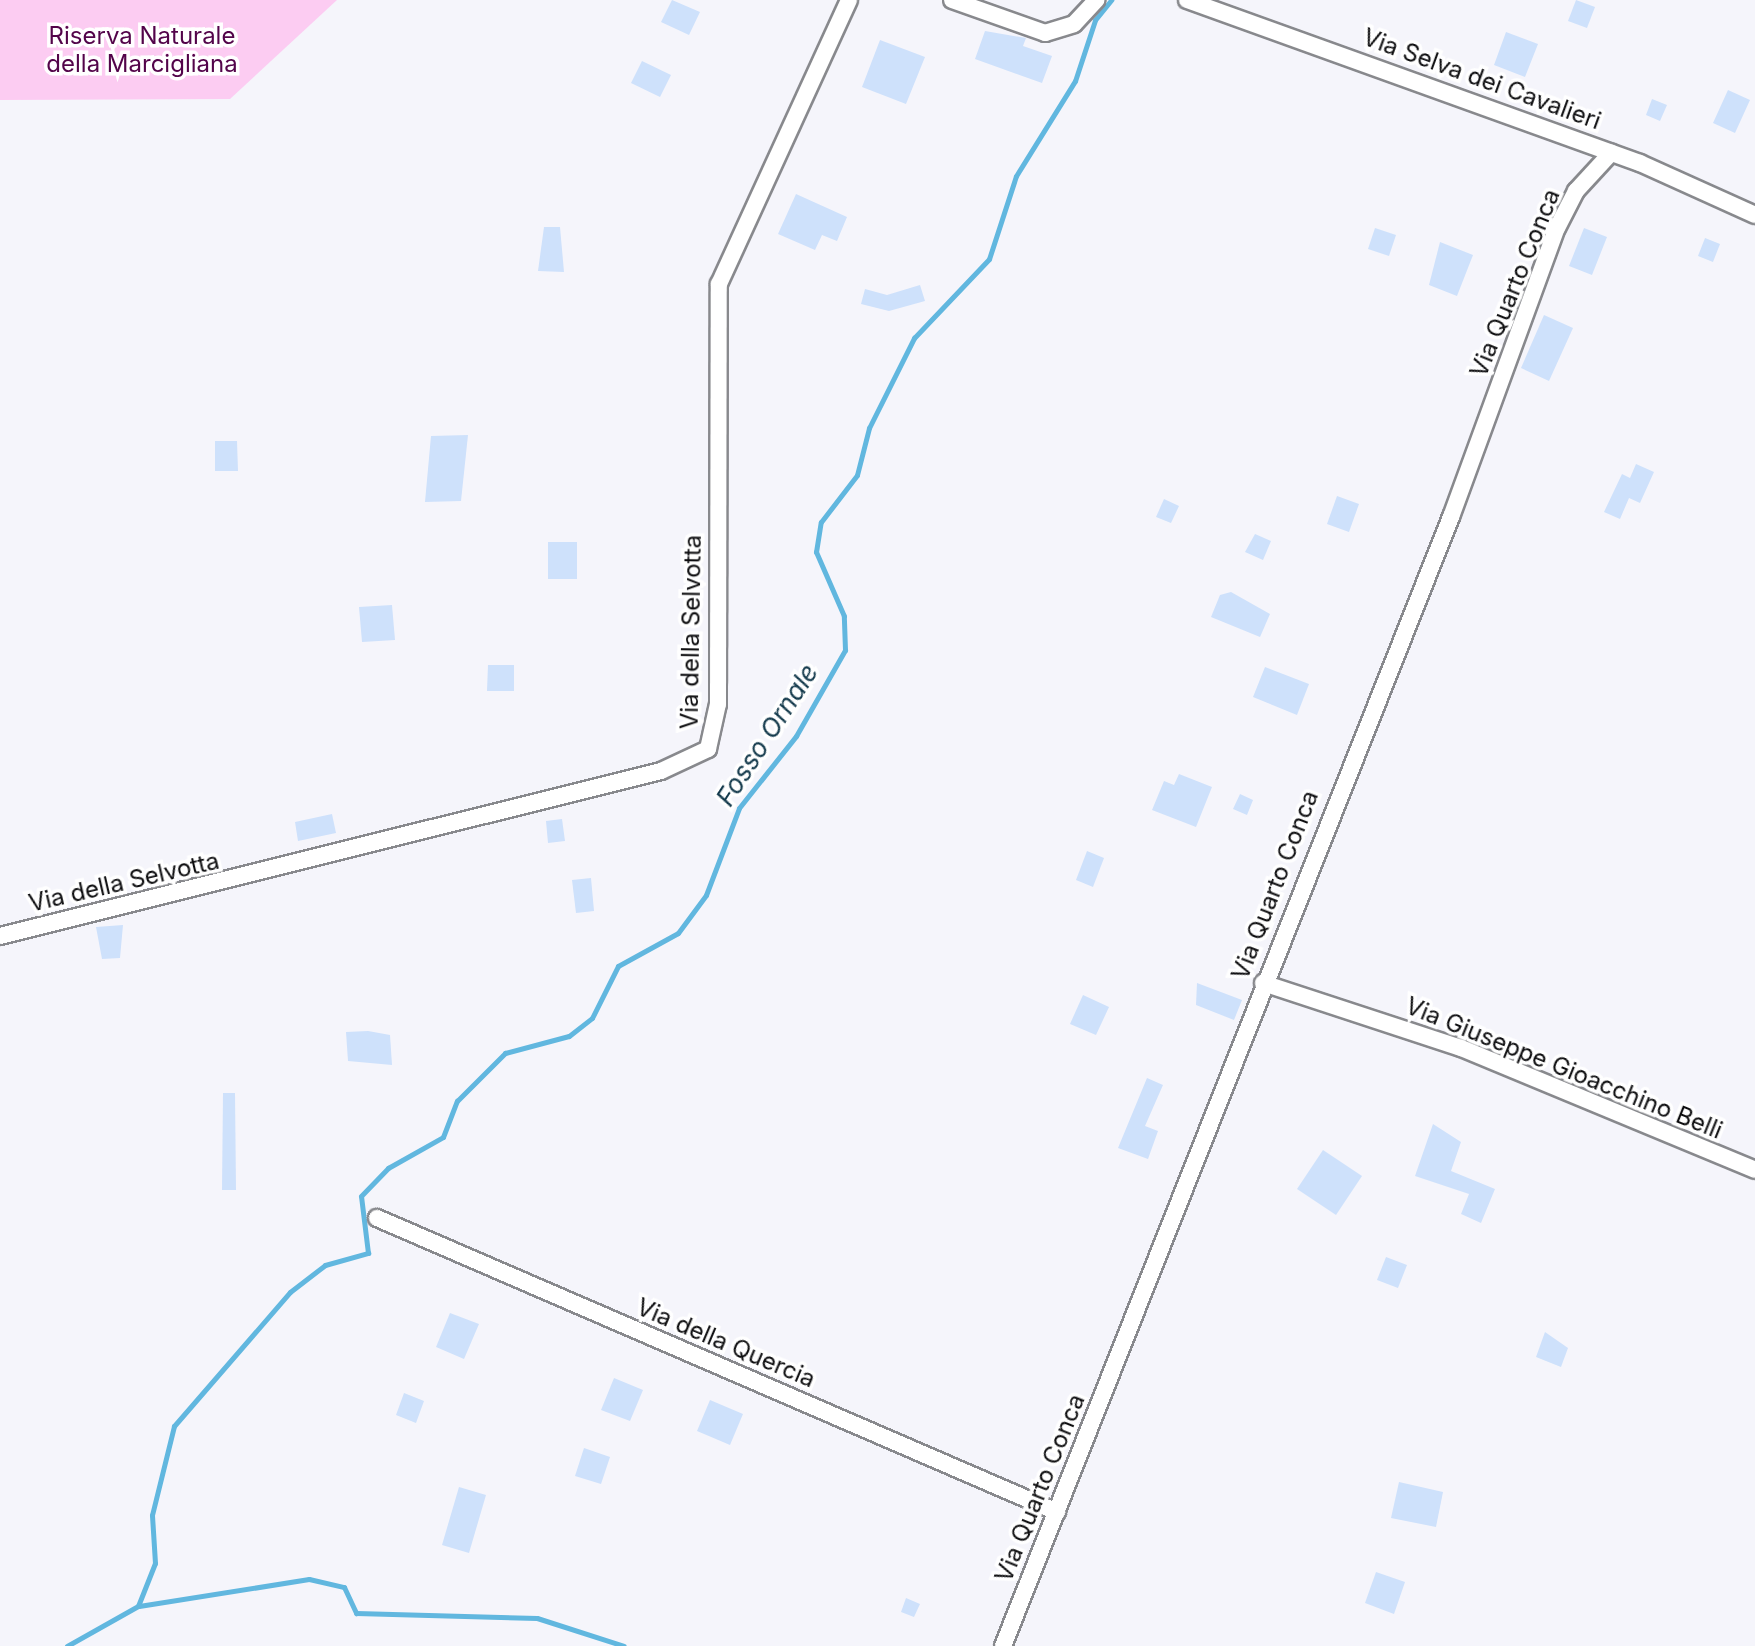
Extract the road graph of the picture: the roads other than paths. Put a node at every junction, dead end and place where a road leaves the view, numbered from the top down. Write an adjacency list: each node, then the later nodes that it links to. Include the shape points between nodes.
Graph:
1 (849, 0): 7 (street, Via della Selvotta, via 719,284 718,704 708,749 647,775)
2 (952, 0): 3 (street, via 1045,33 1074,24)
3 (1096, 0)
4 (1187, 0): 5 (street, Via Selva dei Cavalieri)
5 (1611, 153): 6 (street, Via Selva dei Cavalieri); 8 (street, Via Quarto Conca, via 1576,191 1557,228 1451,517)
6 (1755, 215)
7 (0, 936)
8 (1263, 983): 9 (street, Via Giuseppe Gioacchino Belli, via 1461,1048); 11 (street, Via Quarto Conca)
9 (1755, 1170)
10 (377, 1218): 11 (street, Via della Quercia)
11 (1057, 1512): 12 (street, Via Quarto Conca)
12 (1003, 1646)

